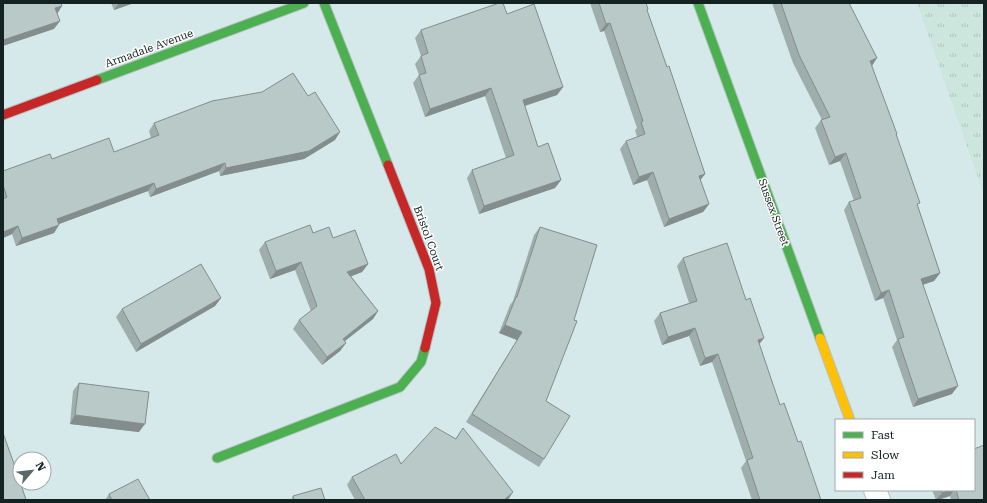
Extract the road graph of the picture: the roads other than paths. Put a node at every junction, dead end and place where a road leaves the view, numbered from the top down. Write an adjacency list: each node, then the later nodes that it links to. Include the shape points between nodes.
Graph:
1 (304, 3): 4 (street, Armadale Avenue)
2 (324, 3): 6 (street, Bristol Court, via 429,269 436,303 429,335 421,362 400,387)
3 (698, 3): 5 (street, Sussex Street)
4 (3, 115)
5 (850, 419)
6 (217, 458)

